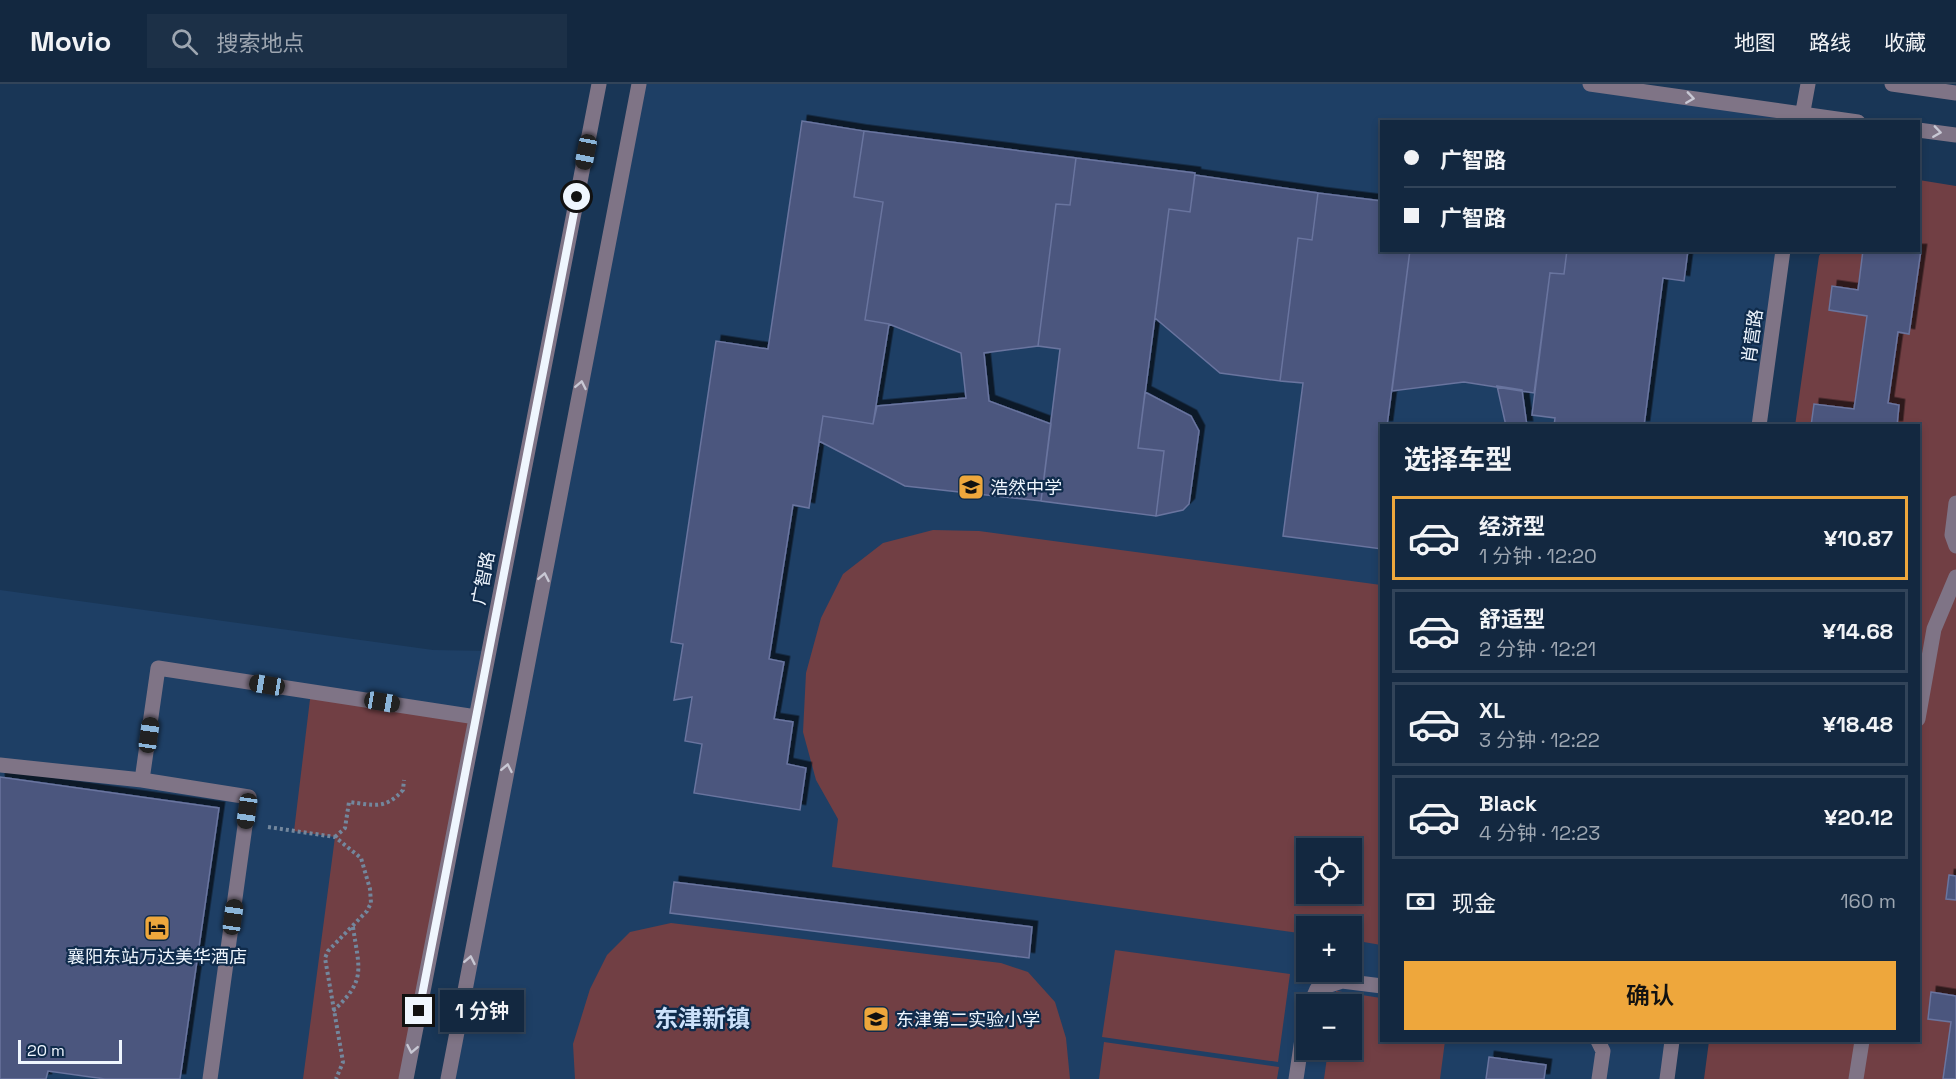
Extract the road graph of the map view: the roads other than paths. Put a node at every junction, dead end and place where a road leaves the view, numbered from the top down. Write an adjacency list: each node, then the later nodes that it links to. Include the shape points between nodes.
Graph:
1 (599, 84): 17 (street, 广智路)
2 (639, 84): 28 (street, one-way to 2)
3 (1590, 84): 7 (street, one-way to 7)
4 (1808, 84): 7 (street)
5 (1892, 84): 6 (street)
6 (1956, 93)
7 (1802, 118): 8 (street)
8 (1830, 120)
9 (1920, 130): 10 (street, one-way to 10)
10 (1956, 135)
11 (1783, 252): 12 (street, 肖营路)
12 (1759, 424)
13 (1956, 503): 14 (street, via 1952,535)
14 (1956, 546)
15 (1956, 577): 16 (street, via 1934,629)
16 (1920, 708)
17 (476, 717): 19 (street, via 158,668); 27 (street, 广智路, one-way to 27)
18 (0, 765): 19 (street)
19 (142, 780): 26 (street, via 249,796)
20 (1380, 986): 21 (street, via 1342,981 1317,989)
21 (1315, 994)
22 (1598, 1042): 30 (street, via 1603,1051)
23 (1672, 1042): 31 (street)
24 (1862, 1042): 32 (street)
25 (1299, 1060): 29 (street)
26 (210, 1079)
27 (406, 1079)
28 (448, 1079)
29 (1296, 1079)
30 (1599, 1079)
31 (1667, 1079)
32 (1856, 1079)

